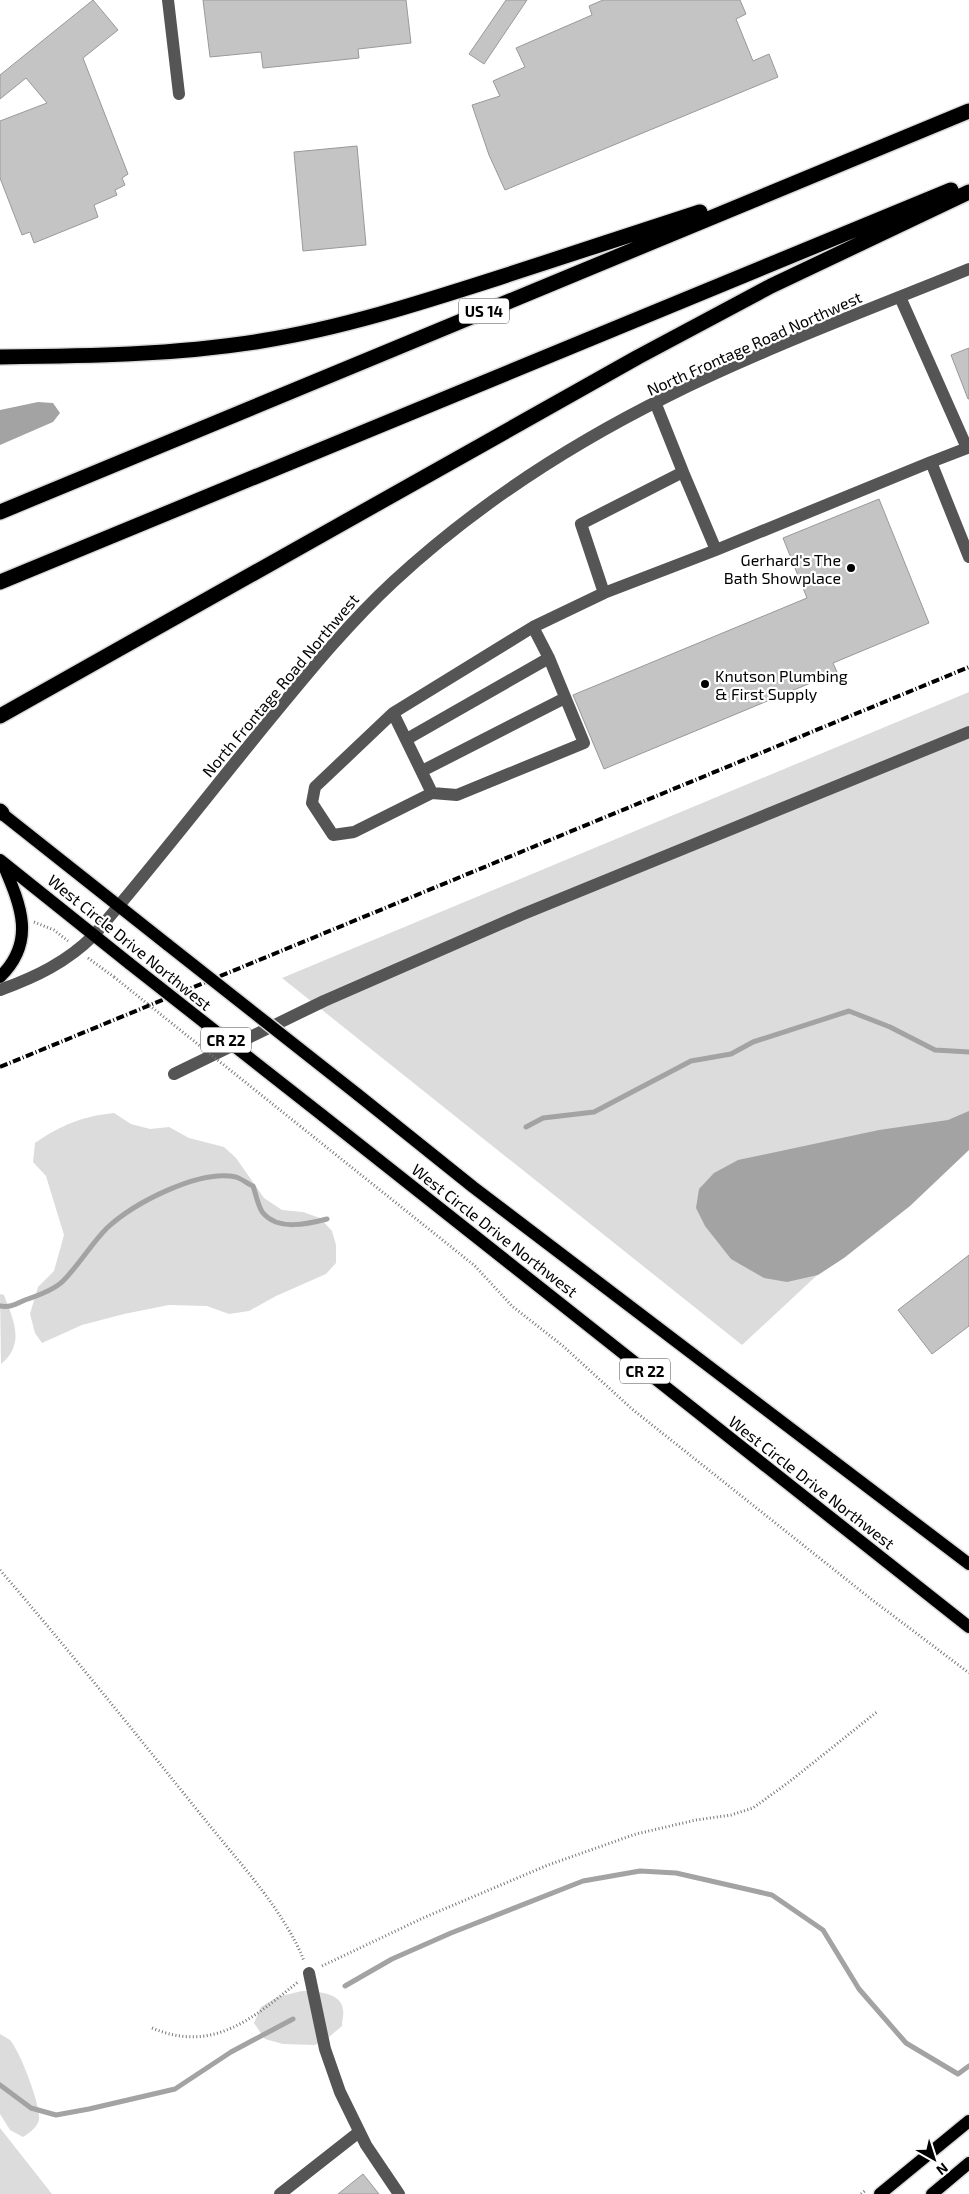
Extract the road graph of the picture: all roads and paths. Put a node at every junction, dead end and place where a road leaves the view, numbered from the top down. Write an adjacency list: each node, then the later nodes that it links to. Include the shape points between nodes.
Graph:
1 (168, 0): 2 (street)
2 (179, 94)
3 (969, 111): 4 (highway, US 14)
4 (811, 176): 9 (highway, via 432,299 323,329 262,341 136,355); 13 (highway, US 14)
5 (969, 182): 16 (highway)
6 (969, 192): 22 (highway, via 771,286 638,357)
7 (969, 269): 8 (street, North Frontage Road Northwest)
8 (900, 297): 10 (street, North Frontage Road Northwest, via 723,370); 11 (street, via 967,448)
9 (0, 357)
10 (655, 402): 12 (street); 30 (street, North Frontage Road Northwest, via 505,492 388,587 326,652)
11 (931, 462): 14 (street); 15 (street)
12 (683, 472): 14 (street); 17 (street, via 581,524)
13 (0, 512)
14 (716, 550): 17 (street)
15 (969, 557)
16 (0, 582)
17 (604, 593): 18 (street)
18 (533, 627): 19 (street); 21 (street)
19 (548, 658): 20 (street); 25 (street)
20 (565, 698): 26 (street); 27 (street, via 584,743 457,796)
21 (393, 712): 25 (street); 27 (street, via 316,787 312,803 333,835 354,832)
22 (6, 713): 23 (highway)
23 (0, 723)
24 (969, 732): 35 (street, via 521,915 324,1001)
25 (407, 739): 26 (street)
26 (422, 771): 27 (street)
27 (432, 792)
28 (1, 812): 30 (main road, West Circle Drive Northwest)
29 (1, 860): 31 (main road, West Circle Drive Northwest / CR 22); 33 (main road, via 19,904 23,934 14,961)
30 (120, 905): 31 (street, North Frontage Road Northwest); 36 (main road, West Circle Drive Northwest / CR 22, bridge, via 474,1187)
31 (94, 935): 34 (street, North Frontage Road Northwest, via 64,960); 38 (main road, West Circle Drive Northwest / CR 22, bridge)
32 (114, 976): 39 (path, bridge, via 475,1266 512,1306 563,1346 632,1409 871,1600)
33 (0, 977)
34 (0, 990)
35 (174, 1074)
36 (969, 1564)
37 (0, 1570): 41 (path, via 68,1648 288,1926)
38 (969, 1627)
39 (969, 1673)
40 (878, 1711): 41 (path, via 753,1808 636,1834 548,1865 423,1918)
41 (309, 1973): 42 (path, via 247,2021 212,2035 193,2038 170,2036); 44 (street, via 325,2049 340,2092)
42 (152, 2028)
43 (969, 2121): 49 (main road)
44 (360, 2132): 47 (street); 48 (street)
45 (969, 2163): 46 (main road)
46 (934, 2193)
47 (280, 2194)
48 (399, 2194)
49 (880, 2194)

